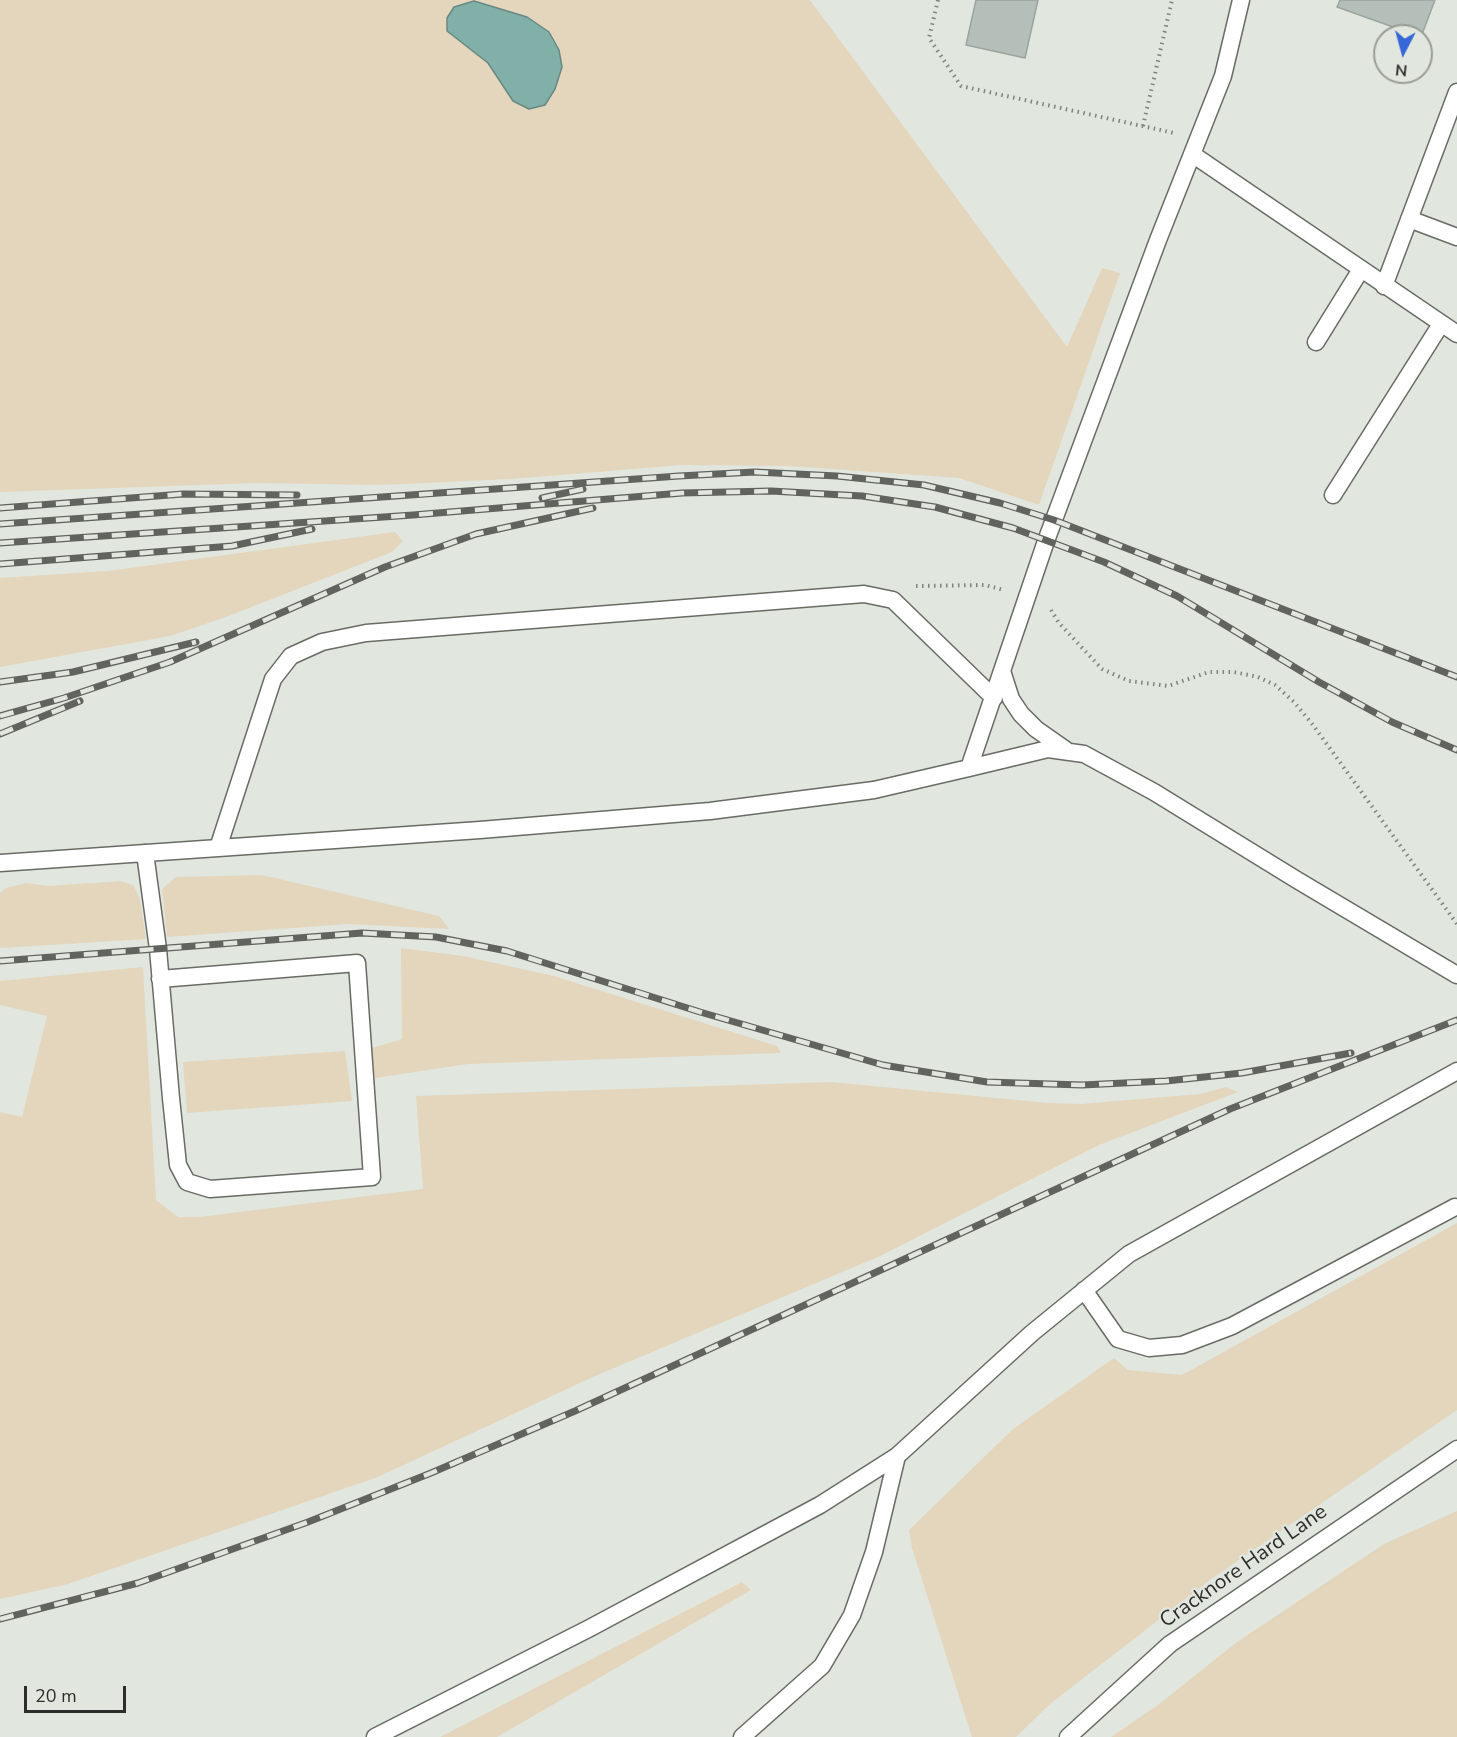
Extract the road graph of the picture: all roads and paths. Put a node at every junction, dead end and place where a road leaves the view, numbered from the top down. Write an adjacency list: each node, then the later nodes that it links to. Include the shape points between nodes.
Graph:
1 (938, 0): 5 (path, via 929,38 961,86)
2 (1172, 0): 5 (path)
3 (1241, 0): 6 (lane, via 1224,76)
4 (1457, 92): 8 (lane)
5 (1143, 126): 6 (path)
6 (1199, 138): 7 (lane)
7 (1192, 154): 10 (lane); 16 (lane)
8 (1409, 219): 9 (lane); 11 (lane)
9 (1457, 237)
10 (1360, 271): 11 (lane); 14 (lane)
11 (1384, 286): 12 (lane)
12 (1441, 324): 13 (lane); 15 (lane)
13 (1457, 334)
14 (1316, 342)
15 (1333, 495)
16 (1026, 597): 17 (path, via 985,585 942,584 918,585); 18 (lane); 25 (path, via 1047,603 1059,623 1102,669 1129,681 1168,686 1209,672 1234,672 1275,685 1313,725)
17 (884, 599): 19 (lane, via 892,600 920,625); 22 (lane, via 864,594 366,633 322,642 291,656 273,679)
18 (1002, 670): 19 (lane); 20 (lane, via 1011,699 1021,714)
19 (994, 698): 21 (lane)
20 (1067, 751): 21 (lane, via 1048,749); 26 (lane, via 1107,765)
21 (969, 768): 22 (lane, via 874,790 722,810)
22 (218, 848): 23 (lane)
23 (145, 853): 24 (lane); 27 (lane)
24 (0, 863)
25 (1457, 924)
26 (1457, 975)
27 (160, 979): 27 (lane, via 178,1165 187,1182 210,1189 372,1177 357,963)
28 (1457, 1071): 30 (lane, via 1129,1254)
29 (1455, 1207): 30 (lane, via 1232,1326 1182,1344 1149,1348 1118,1339)
30 (1084, 1290): 32 (lane)
31 (1457, 1449): 35 (lane, Cracknore Hard Lane, via 1170,1644)
32 (897, 1456): 33 (lane, via 799,1517); 34 (lane, via 874,1552 852,1616 822,1666)
33 (375, 1737)
34 (742, 1737)
35 (1068, 1737)

